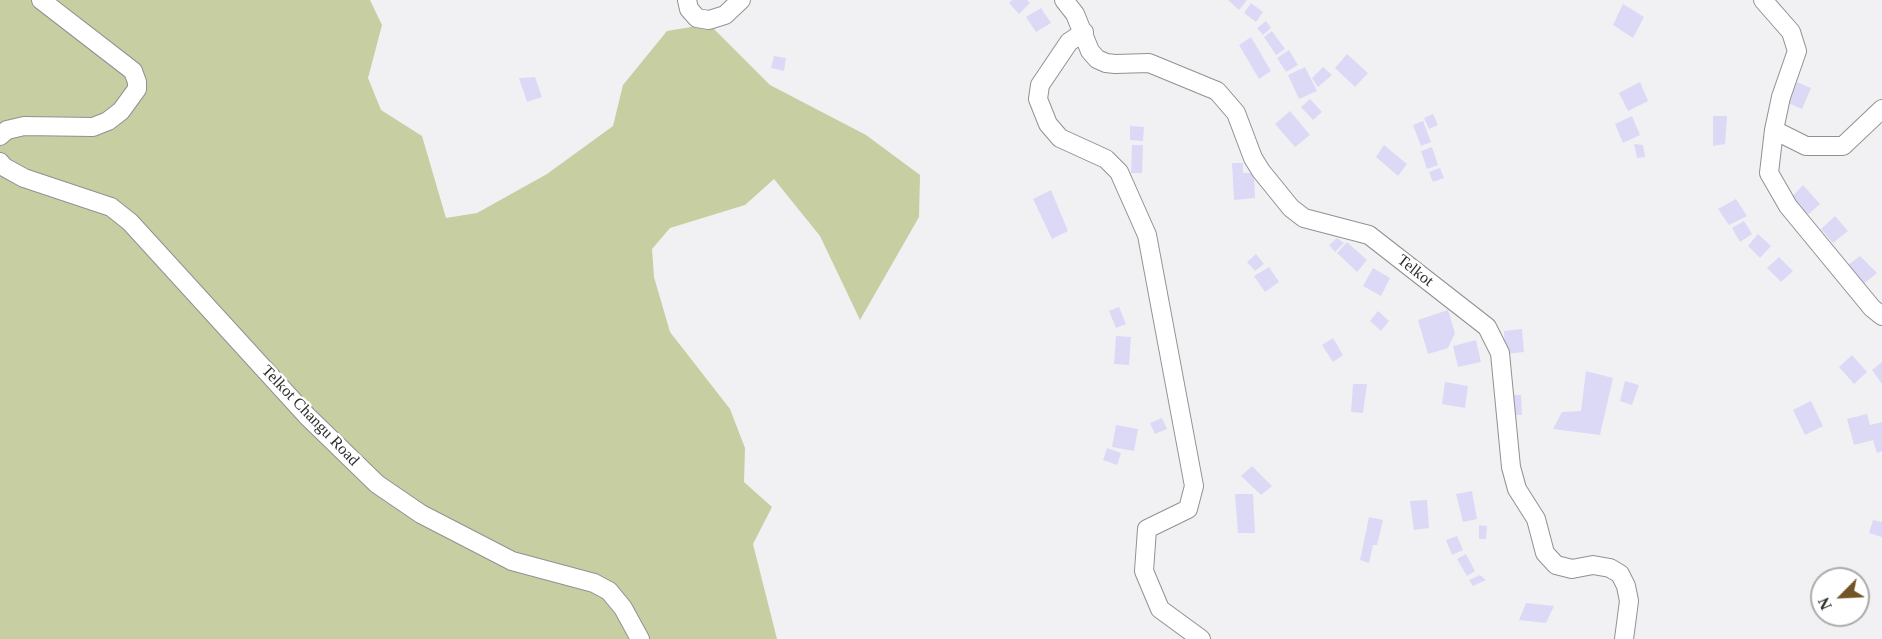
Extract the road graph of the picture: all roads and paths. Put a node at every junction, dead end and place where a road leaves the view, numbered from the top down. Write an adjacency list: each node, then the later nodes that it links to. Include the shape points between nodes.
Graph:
1 (41, 0): 9 (street, via 133,71 136,89 108,122 93,127 24,126)
2 (687, 0): 3 (street, via 697,18 709,20 725,15)
3 (741, 0)
4 (1064, 0): 6 (street, Telkot)
5 (1763, 0): 8 (street, via 1791,32 1797,51)
6 (1084, 32): 13 (street, via 1069,42 1040,85 1038,99 1048,124 1060,138 1106,159 1119,172 1147,235 1194,486 1188,509 1147,529 1144,571 1160,609); 14 (street, Telkot, via 1090,51 1106,63 1149,63 1217,91 1236,112 1261,171 1291,208 1304,218 1369,234 1487,327 1500,353 1511,467 1517,489 1536,519 1545,553 1556,565 1572,569 1610,568 1620,574 1629,601)
7 (1882, 109): 8 (street, via 1843,146 1806,146)
8 (1774, 130): 11 (street, via 1769,173 1788,206)
9 (0, 136)
10 (0, 162): 12 (street, Telkot Changu Road, via 24,178 111,207 130,222 307,417 376,484 421,514 512,561 594,583 609,591)
11 (1882, 316)
12 (640, 639)
13 (1201, 639)
14 (1624, 639)

